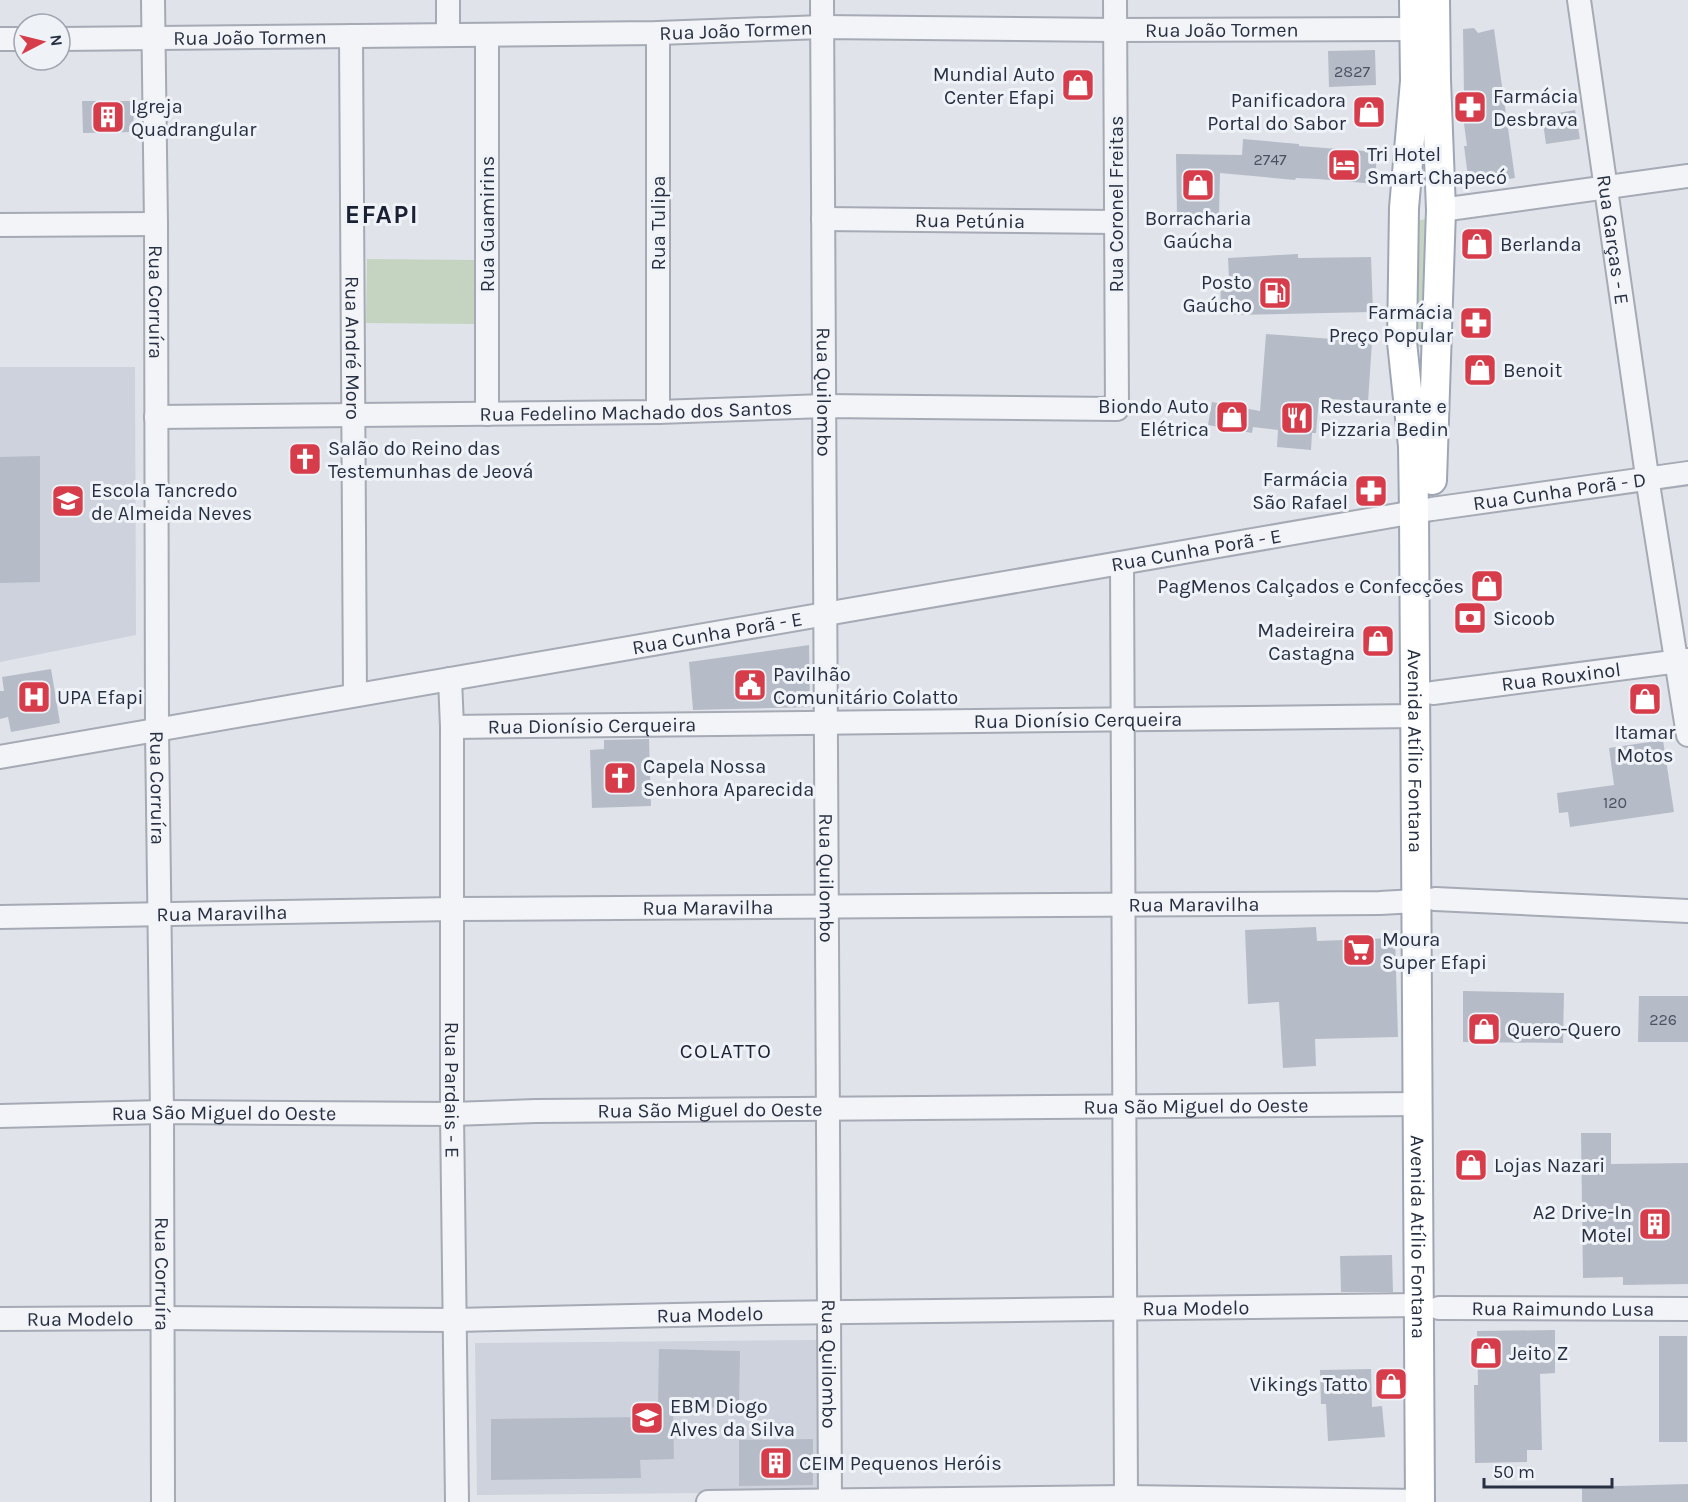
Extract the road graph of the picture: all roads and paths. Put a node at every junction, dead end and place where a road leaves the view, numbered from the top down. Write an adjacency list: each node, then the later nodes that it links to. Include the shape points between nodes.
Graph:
1 (153, 0): 15 (street, Rua Corruíra)
2 (448, 0): 12 (street)
3 (822, 0): 8 (street, Rua Quilombo)
4 (1115, 0): 10 (street, Rua Coronel Freitas)
5 (1414, 0): 9 (main road, Avenida Atílio Fontana)
6 (1435, 0): 20 (main road, Avenida Atílio Fontana)
7 (1579, 0): 18 (street, Rua Garças - E)
8 (822, 27): 10 (street, Rua João Tormen); 11 (street, Rua João Tormen); 21 (street, Rua Quilombo)
9 (1413, 29): 10 (street, Rua João Tormen); 19 (main road, Avenida Atílio Fontana, via 1415,81)
10 (1115, 30): 22 (street, Rua Coronel Freitas)
11 (658, 33): 13 (street, Rua João Tormen); 29 (street, Rua Tulipa)
12 (448, 35): 13 (street, Rua João Tormen); 14 (street, Rua João Tormen)
13 (488, 35): 30 (street, Rua Guamirins)
14 (351, 36): 15 (street, Rua João Tormen); 31 (street, Rua André Moro)
15 (154, 38): 16 (street, Rua João Tormen); 23 (street, Rua Corruíra)
16 (72, 39)
17 (1688, 176): 18 (street)
18 (1606, 188): 20 (street); 34 (street, Rua Garças - E)
19 (1404, 208): 20 (main road, via 1423,202); 25 (main road, Avenida Atílio Fontana)
20 (1441, 210): 26 (main road, Avenida Atílio Fontana)
21 (823, 219): 22 (street, Rua Petúnia); 27 (street, Rua Quilombo)
22 (1116, 222): 28 (street, Rua Coronel Freitas)
23 (156, 224): 24 (street); 32 (street, Rua Corruíra)
24 (0, 225)
25 (1401, 342): 26 (main road, via 1419,352); 35 (main road, Avenida Atílio Fontana)
26 (1438, 345): 35 (main road, Avenida Atílio Fontana, via 1432,445)
27 (824, 406): 28 (street, Rua Fedelino Machado dos Santos); 29 (street, Rua Fedelino Machado dos Santos); 37 (street, Rua Quilombo)
28 (1117, 409)
29 (658, 412): 30 (street, Rua Fedelino Machado dos Santos)
30 (487, 414): 31 (street, Rua Fedelino Machado dos Santos)
31 (353, 416): 32 (street, Rua Fedelino Machado dos Santos); 41 (street, Rua André Moro)
32 (156, 417): 46 (street, Rua Corruíra)
33 (1688, 473): 34 (street, Rua Cunha Porã - D)
34 (1647, 478): 35 (street, Rua Cunha Porã - D); 38 (street, Rua Garças - E)
35 (1423, 511): 36 (street, Rua Cunha Porã - E); 40 (main road, Avenida Atílio Fontana); 42 (main road, Avenida Atílio Fontana)
36 (1122, 563): 37 (street, Rua Cunha Porã - E); 43 (street)
37 (826, 614): 39 (street, Rua Cunha Porã - E); 44 (street, Rua Quilombo)
38 (1682, 661): 40 (street, Rua Rouxinol); 47 (street, Rua Garças - E)
39 (450, 679): 41 (street, Rua Cunha Porã - E); 45 (street, Rua Pardais - E)
40 (1433, 693): 49 (main road, Avenida Atílio Fontana)
41 (355, 695): 46 (street, Rua Cunha Porã - E)
42 (1416, 716): 43 (street, Rua Dionísio Cerqueira); 49 (main road, Avenida Atílio Fontana)
43 (1122, 719): 44 (street, Rua Dionísio Cerqueira); 50 (street)
44 (826, 722): 45 (street, Rua Dionísio Cerqueira); 51 (street, Rua Quilombo)
45 (452, 727): 52 (street, Rua Pardais - E)
46 (157, 730): 48 (street, Rua Cunha Porã - E); 54 (street, Rua Corruíra)
47 (1688, 735)
48 (0, 757)
49 (1425, 900): 50 (street, Rua Maravilha); 53 (street, Rua Maravilha); 56 (main road, Avenida Atílio Fontana); 62 (main road, Avenida Atílio Fontana)
50 (1123, 905): 51 (street, Rua Maravilha); 57 (street)
51 (827, 906): 52 (street, Rua Maravilha); 58 (street, Rua Quilombo)
52 (453, 909): 54 (street, Rua Maravilha); 60 (street, Rua Pardais - E)
53 (1688, 910)
54 (160, 913): 55 (street, Rua Maravilha); 59 (street, Rua Corruíra)
55 (0, 917)
56 (1418, 1104): 57 (street, Rua São Miguel do Oeste); 62 (main road, Avenida Atílio Fontana)
57 (1124, 1106): 58 (street, Rua São Miguel do Oeste); 63 (street)
58 (828, 1109): 60 (street, Rua São Miguel do Oeste); 65 (street, Rua Quilombo)
59 (162, 1112): 60 (street, Rua São Miguel do Oeste); 61 (street, Rua São Miguel do Oeste); 66 (street, Rua Corruíra)
60 (452, 1114): 68 (street, Rua Pardais - E)
61 (0, 1116)
62 (1429, 1306): 63 (street, Rua Modelo); 64 (street, Rua Raimundo Lusa); 74 (main road, Avenida Atílio Fontana)
63 (1125, 1308): 65 (street, Rua Modelo); 69 (street)
64 (1688, 1309)
65 (830, 1312): 68 (street, Rua Modelo); 70 (street, Rua Quilombo)
66 (161, 1318): 67 (street, Rua Modelo); 68 (street, Rua Modelo); 71 (street, Rua Corruíra)
67 (0, 1319)
68 (454, 1320): 72 (street, Rua Pardais - E)
69 (1126, 1499): 70 (street); 74 (street)
70 (830, 1501): 73 (street)
71 (163, 1502)
72 (457, 1502)
73 (708, 1502)
74 (1427, 1502)

